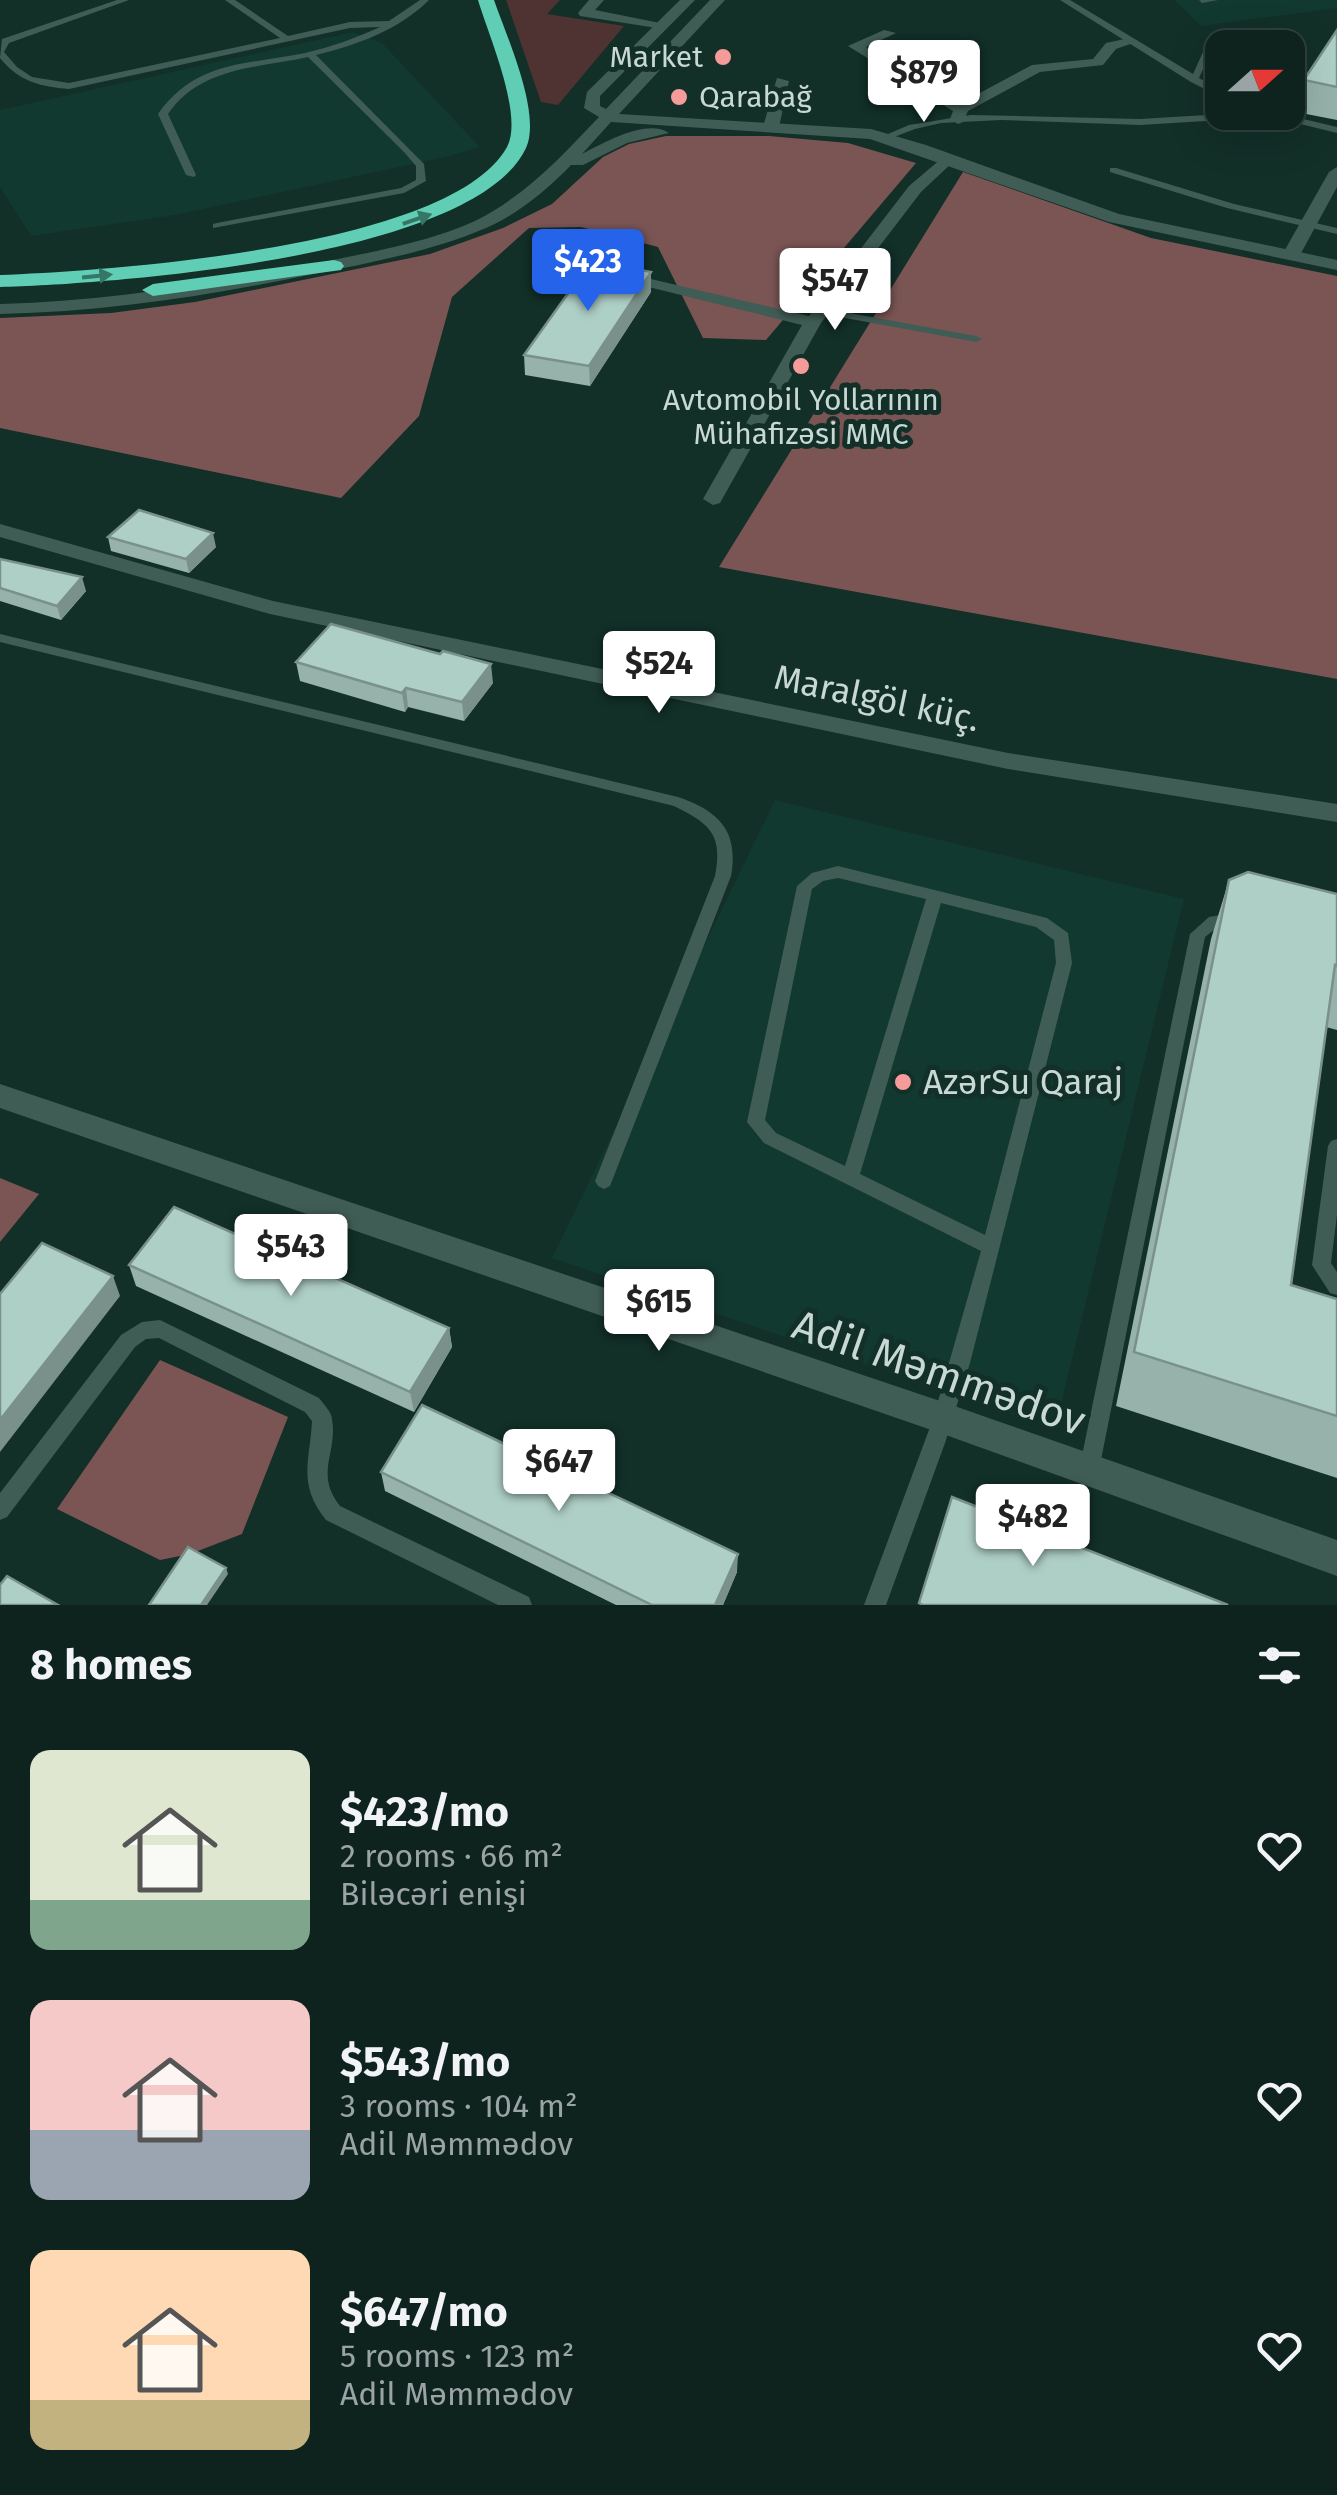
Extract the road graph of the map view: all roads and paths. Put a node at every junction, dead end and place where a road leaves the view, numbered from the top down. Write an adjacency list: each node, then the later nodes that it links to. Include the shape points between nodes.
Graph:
1 (125, 0): 14 (lane, via 6,41 0,52 38,86 69,86)
2 (229, 0): 14 (lane)
3 (425, 0): 11 (lane)
4 (486, 0): 41 (highway, one-way to 4, via 94,277 295,247 398,225 464,198 506,166 520,132)
5 (597, 0): 12 (street, via 585,13)
6 (688, 0): 12 (street)
7 (718, 0): 21 (street)
8 (1064, 0): 15 (lane)
9 (1214, 0): 10 (lane)
10 (1202, 2)
11 (390, 24): 14 (lane, via 350,25); 16 (lane)
12 (663, 24): 23 (street, via 592,96 592,108)
13 (889, 33): 22 (street, via 855,46)
14 (289, 40)
15 (1130, 42): 18 (lane); 22 (street, via 1112,46 1098,62 1037,68)
16 (310, 54): 32 (lane, via 211,74 168,105 164,114); 34 (lane, via 421,166 421,181 404,190)
17 (1205, 56): 18 (lane)
18 (1194, 80): 20 (lane)
19 (782, 81): 26 (street)
20 (1205, 86)
21 (634, 90): 23 (street); 26 (street, via 637,105 656,112)
22 (960, 114): 24 (lane, via 1126,122); 28 (lane)
23 (610, 117): 26 (street); 33 (street)
24 (1205, 117)
25 (1305, 123): 27 (lane)
26 (771, 127): 28 (street); 33 (street, via 623,139)
27 (1337, 130)
28 (886, 137): 29 (street)
29 (948, 158): 37 (street, via 1115,218); 44 (street)
30 (1113, 170): 35 (lane)
31 (1337, 172): 35 (street)
32 (191, 175)
33 (544, 184): 40 (street, via 506,211 443,239)
34 (217, 226)
35 (1309, 226): 36 (lane); 37 (street)
36 (1337, 232)
37 (1291, 255): 39 (street)
38 (540, 258): 44 (street)
39 (1337, 265)
40 (334, 266): 42 (highway, via 93,296); 43 (street, via 121,304)
41 (0, 281)
42 (0, 296)
43 (0, 309)
44 (817, 316): 45 (lane); 46 (street)
45 (976, 338)
46 (713, 498)
47 (0, 530): 49 (street, Maralgöl küç., via 270,608 1008,761)
48 (0, 638): 55 (lane, via 678,802 703,814 723,833 723,876)
49 (1337, 812)
50 (935, 896): 54 (lane); 54 (lane, via 838,872 805,886 756,1122 770,1138); 56 (lane, via 1041,922 1062,937 1064,963)
51 (1260, 920): 59 (lane, via 1215,920 1198,934)
52 (0, 1096): 58 (street, Adil Məmmədov)
53 (1337, 1146): 57 (lane, via 1321,1265)
54 (850, 1178): 56 (lane)
55 (604, 1180)
56 (989, 1246): 58 (lane)
57 (1337, 1287)
58 (943, 1418): 59 (street, Adil Məmmədov); 63 (lane)
59 (1089, 1470): 61 (street, Adil Məmmədov)
60 (0, 1510): 62 (lane, via 128,1341 160,1330 312,1405 322,1418 314,1482 318,1498 333,1512)
61 (1337, 1558)
62 (520, 1605)
63 (875, 1605)

